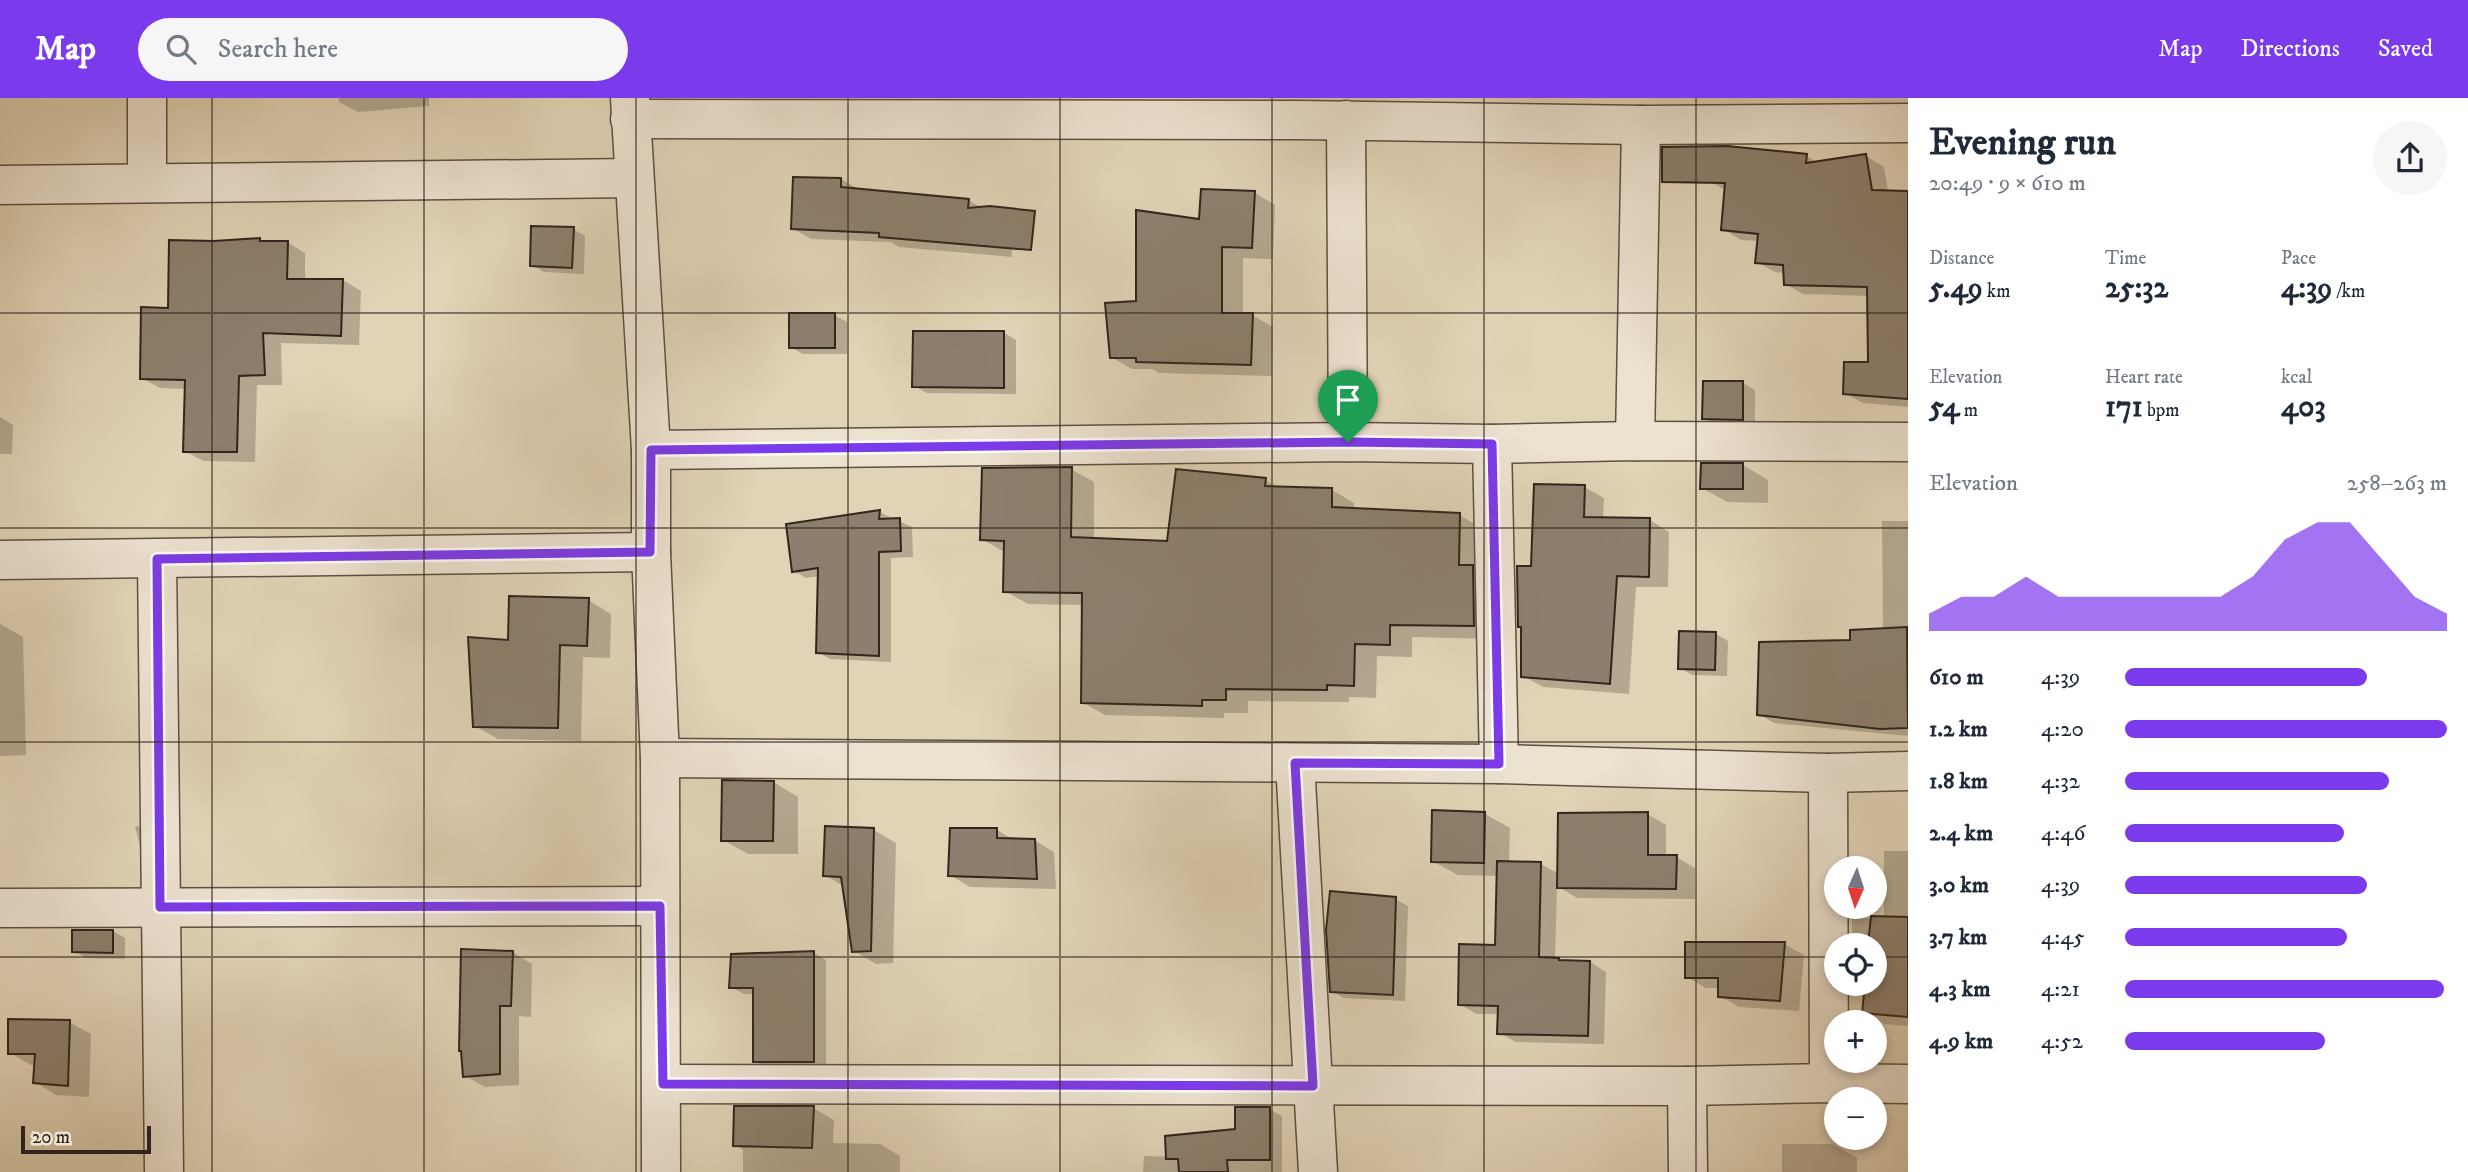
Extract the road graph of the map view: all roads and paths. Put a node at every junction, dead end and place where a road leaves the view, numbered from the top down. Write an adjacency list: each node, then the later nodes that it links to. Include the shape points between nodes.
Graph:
1 (147, 98): 9 (street)
2 (630, 109): 3 (street); 8 (street)
3 (1300, 109): 5 (street)
4 (1816, 111): 6 (street); 7 (street)
5 (1346, 120): 7 (street); 12 (street)
6 (1908, 123)
7 (1641, 125): 11 (street)
8 (634, 178): 9 (street); 15 (street)
9 (147, 183): 10 (street)
10 (0, 185)
11 (1636, 441): 13 (street); 14 (street)
12 (1348, 442): 14 (street); 15 (street)
13 (1908, 442)
14 (1492, 444): 21 (street)
15 (651, 450): 16 (street)
16 (650, 552): 17 (street); 19 (street)
17 (157, 559): 18 (street); 25 (street)
18 (0, 560)
19 (660, 758): 20 (street); 24 (street)
20 (1295, 763): 21 (street); 30 (street)
21 (1499, 764): 23 (street)
22 (1908, 771): 23 (street)
23 (1828, 773): 27 (street)
24 (660, 906): 25 (street); 28 (street)
25 (160, 907): 26 (street); 32 (street)
26 (0, 908)
27 (1829, 1083): 29 (street); 31 (street)
28 (663, 1084): 30 (street); 33 (street)
29 (1908, 1084)
30 (1313, 1086): 31 (street); 34 (street)
31 (1688, 1086): 35 (street)
32 (164, 1172)
33 (662, 1172)
34 (1318, 1172)
35 (1688, 1172)

